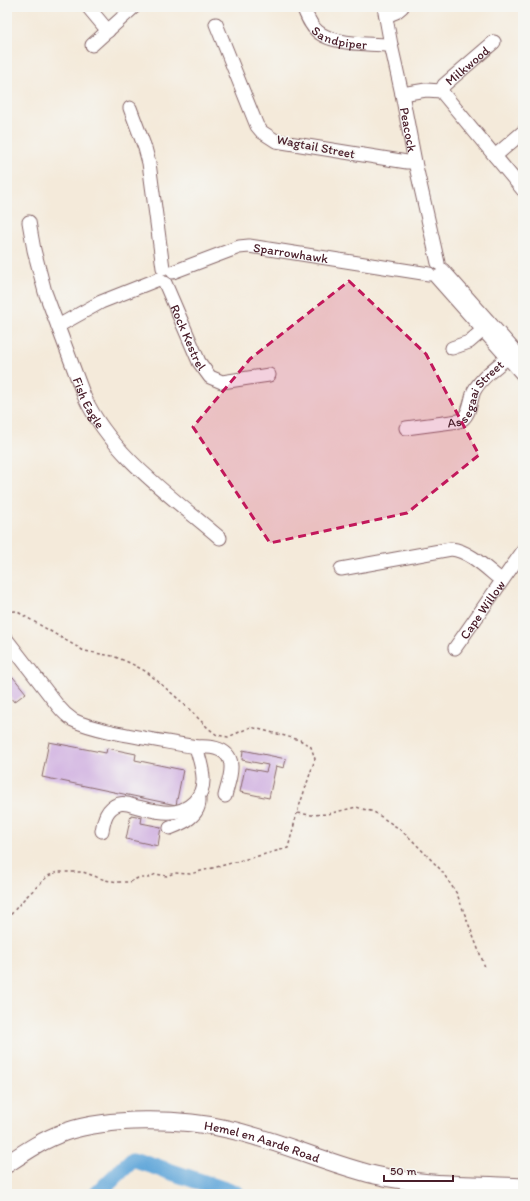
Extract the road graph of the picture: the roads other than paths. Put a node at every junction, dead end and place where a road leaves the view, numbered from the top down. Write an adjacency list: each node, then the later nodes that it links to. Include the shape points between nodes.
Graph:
1 (88, 7): 7 (street)
2 (134, 7): 7 (street)
3 (303, 7): 10 (street, Sandpiper, via 314,28 323,36 344,41)
4 (402, 7): 5 (street, via 396,12)
5 (385, 12): 10 (street, Peacock)
6 (216, 24): 16 (street, Wagtail Street, via 257,126 262,132 276,141)
7 (108, 31): 9 (street)
8 (494, 42): 11 (street, Milkwood, via 444,85)
9 (92, 45)
10 (391, 45): 12 (street, Peacock)
11 (441, 91): 12 (street); 15 (street)
12 (402, 94): 16 (street, Peacock)
13 (130, 108): 20 (street, Rock Kestrel, via 149,163)
14 (523, 132): 15 (street)
15 (495, 156): 17 (street)
16 (415, 162): 19 (street, Peacock)
17 (523, 190)
18 (30, 222): 21 (street, Fish Eagle, via 45,292)
19 (434, 266): 20 (street, Sparrowhawk, via 412,271 248,246 234,248); 22 (street); 24 (street)
20 (165, 275): 21 (street, Sparrowhawk, via 101,302); 25 (street, Rock Kestrel, via 199,362 210,377 216,381 229,382)
21 (58, 326): 28 (street, Fish Eagle, via 90,409 114,443 137,467)
22 (482, 330): 23 (street, via 469,342); 24 (street)
23 (452, 348)
24 (515, 357): 26 (street); 27 (street, Assegaai Street, via 478,385 464,418 459,421)
25 (269, 375)
26 (523, 375)
27 (406, 428)
28 (220, 538)
29 (523, 550): 31 (street, Cape Willow)
30 (341, 569): 31 (street, via 451,549 470,556)
31 (502, 580): 33 (street, Cape Willow)
32 (7, 640): 34 (street, via 58,706 80,724)
33 (455, 648)
34 (196, 747): 35 (street, via 203,775); 36 (street, via 219,749 228,757 231,768)
35 (199, 795): 37 (street, via 198,807 190,818); 38 (street, via 187,808 176,812 160,812 119,804 105,816)
36 (225, 796)
37 (170, 828)
38 (102, 831)
39 (7, 1164): 40 (main road, Hemel en Aarde Road, via 31,1148 78,1128 130,1121 184,1123 228,1129 388,1177 441,1183)
40 (523, 1187)

